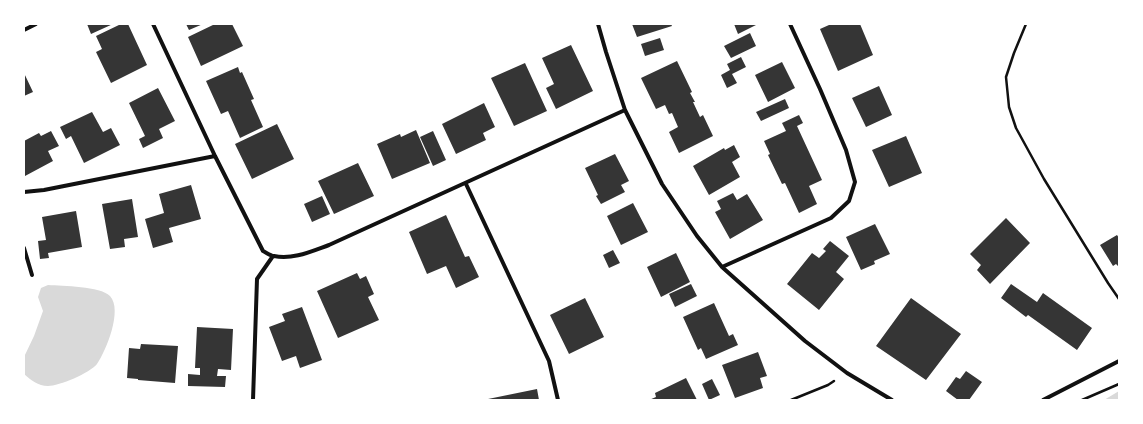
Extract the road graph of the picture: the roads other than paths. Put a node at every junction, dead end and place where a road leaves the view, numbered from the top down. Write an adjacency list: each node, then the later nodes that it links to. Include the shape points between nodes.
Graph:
1 (36, 24): 5 (street)
2 (153, 24): 7 (street)
3 (598, 24): 6 (street)
4 (790, 24): 12 (street, via 846,150 855,182 849,201 831,218)
5 (24, 30)
6 (625, 110): 8 (street); 12 (street, via 662,184 697,236)
7 (216, 156): 9 (street); 11 (street, via 263,251)
8 (466, 184): 11 (street, via 329,245 286,257); 17 (street, via 549,361)
9 (24, 192)
10 (24, 248): 13 (street)
11 (273, 256): 16 (street, via 256,279)
12 (722, 267): 18 (street, via 805,341 847,373)
13 (32, 275)
14 (1119, 355): 15 (street)
15 (1118, 362): 19 (street)
16 (253, 400)
17 (558, 400)
18 (892, 400)
19 (1043, 400)

